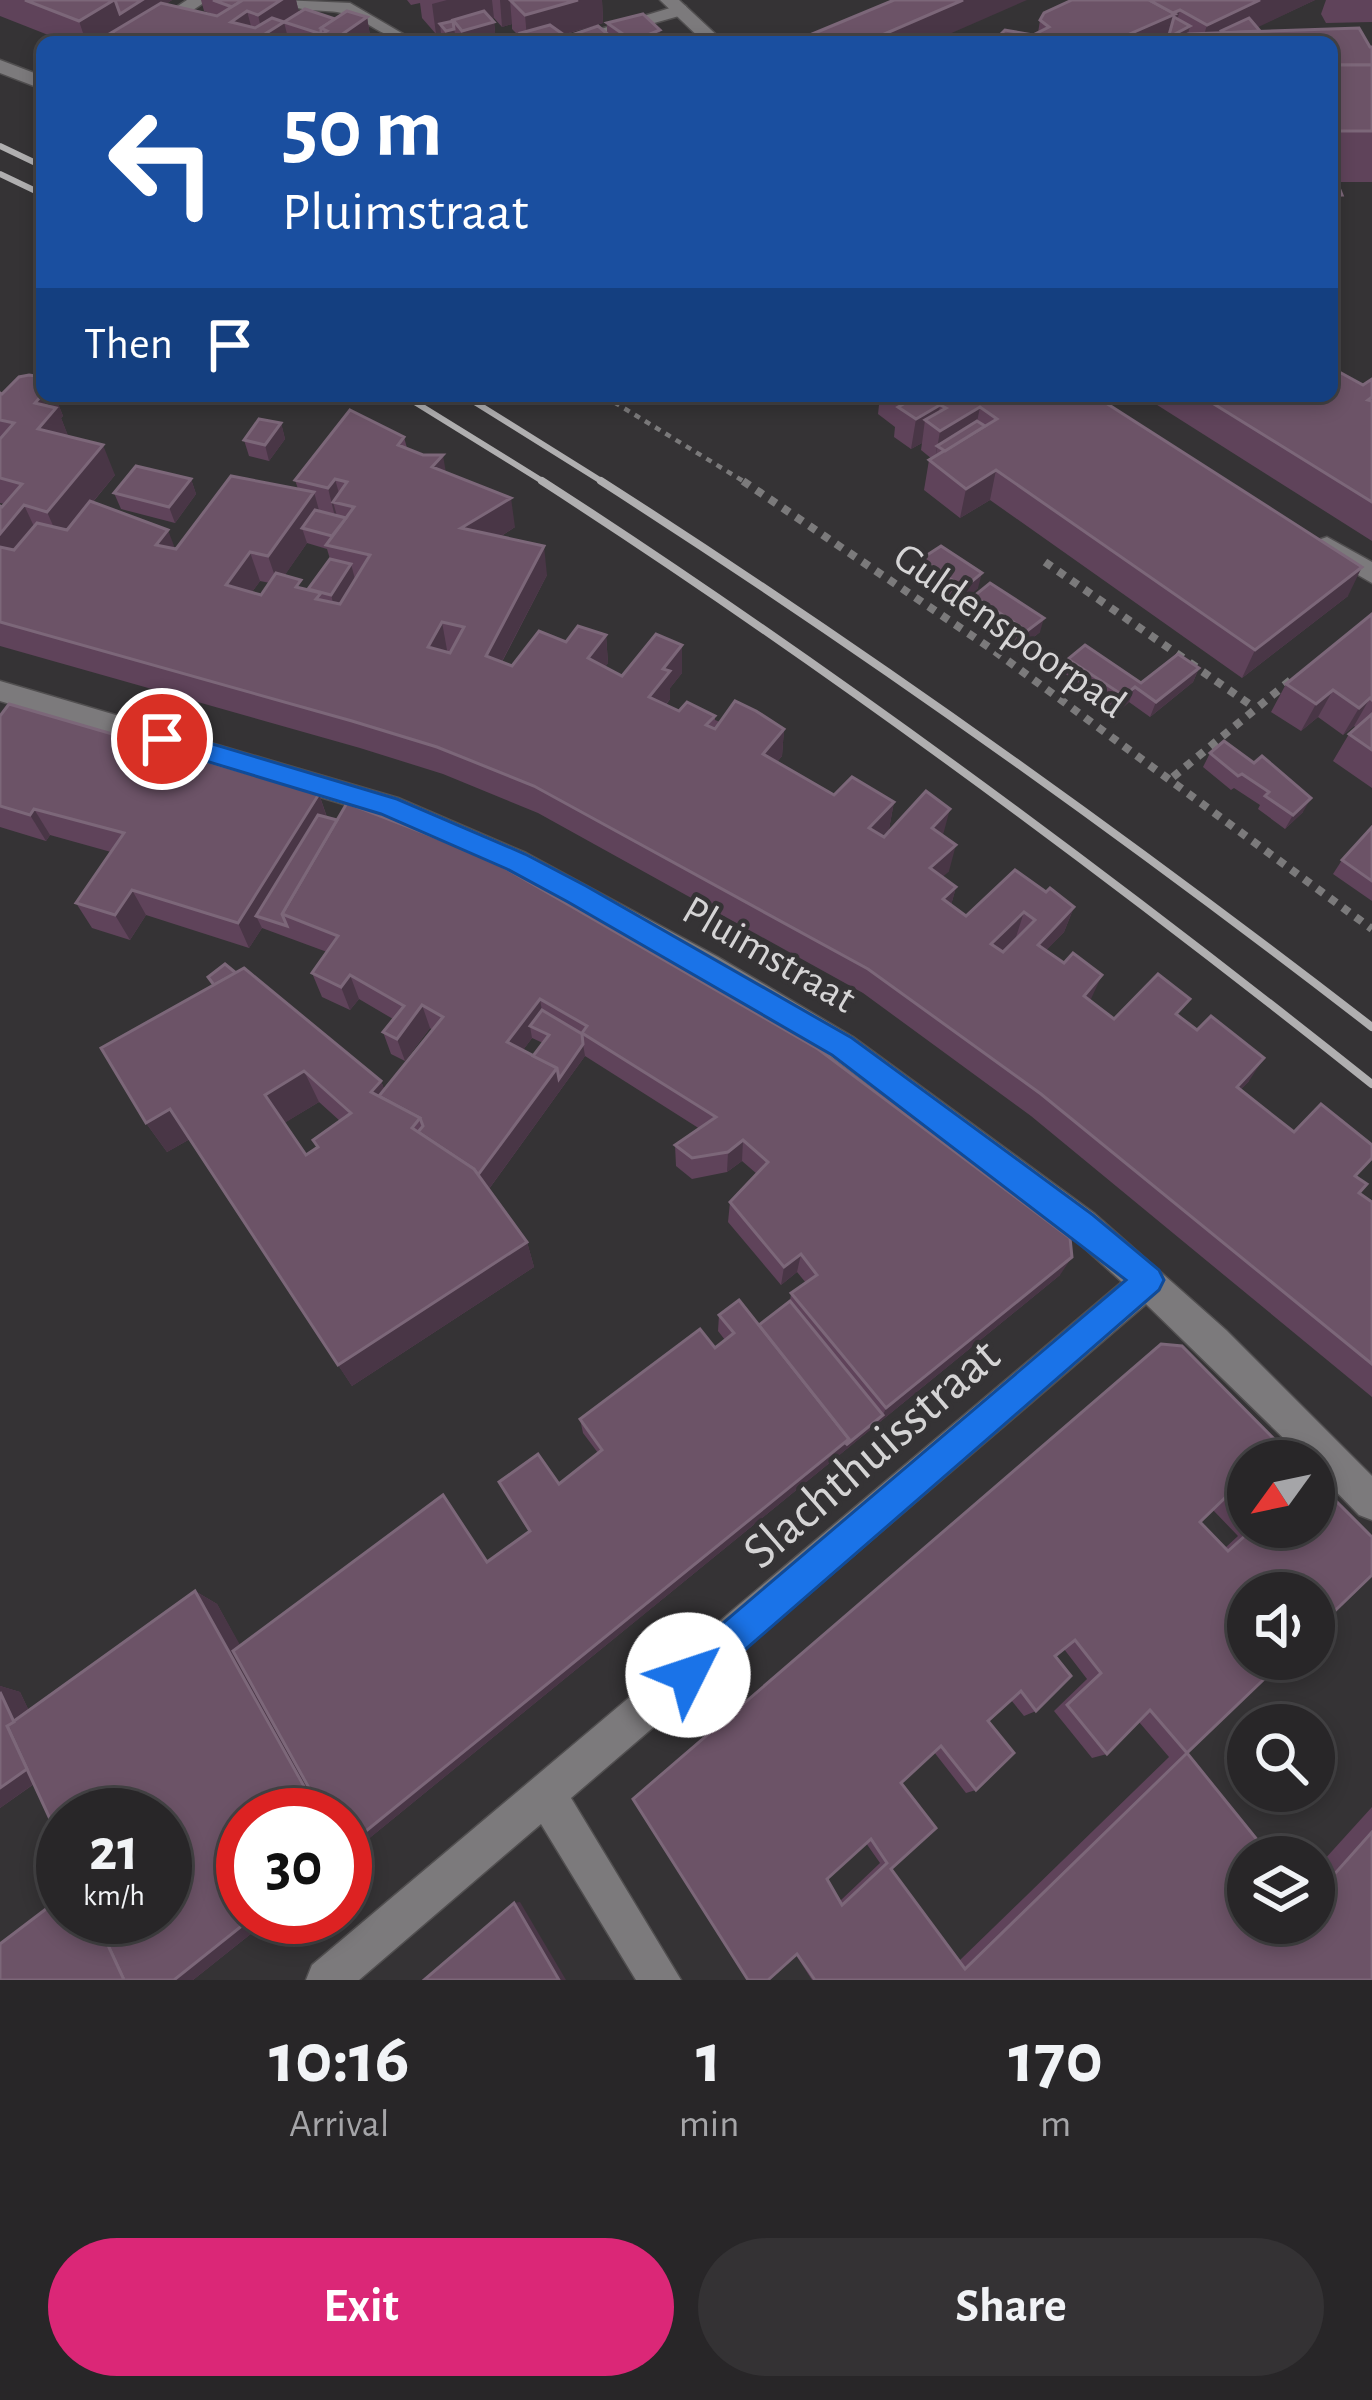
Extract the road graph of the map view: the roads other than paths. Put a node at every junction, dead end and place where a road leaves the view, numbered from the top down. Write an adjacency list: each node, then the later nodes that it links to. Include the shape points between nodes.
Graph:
1 (199, 0): 5 (street)
2 (290, 0): 3 (street)
3 (345, 4): 6 (street)
4 (674, 5): 7 (street); 8 (street)
5 (142, 36)
6 (398, 36)
7 (584, 36)
8 (708, 36)
9 (0, 66): 10 (street)
10 (36, 80)
11 (1311, 536): 12 (street)
12 (1372, 574)
13 (0, 691): 14 (street, Pluimstraat, via 388,806 516,861 842,1046)
14 (1149, 1280): 15 (street, Pluimstraat); 16 (street, Slachthuisstraat)
15 (1372, 1502)
16 (547, 1797): 17 (street, Slachthuisstraat); 18 (street)
17 (348, 1973)
18 (660, 1980)

